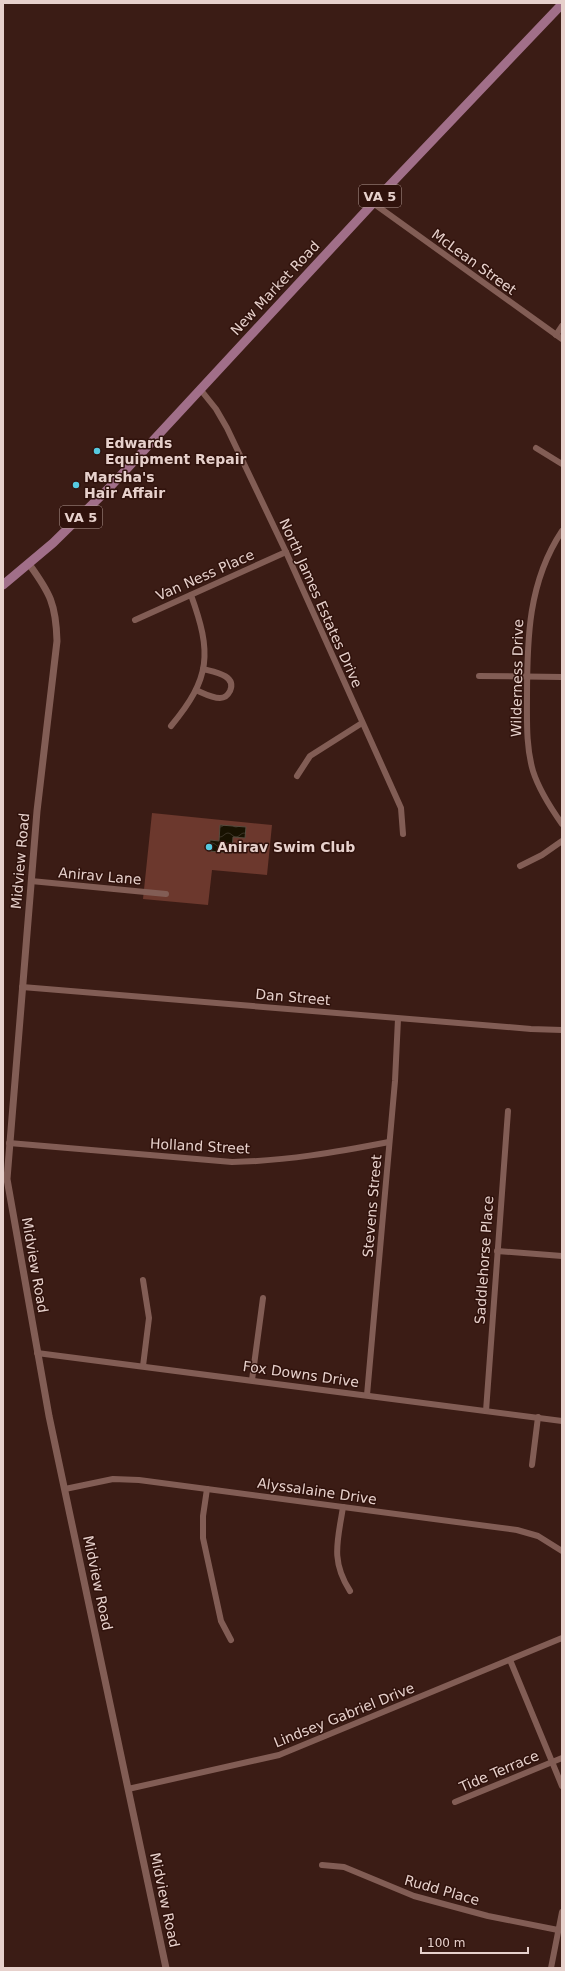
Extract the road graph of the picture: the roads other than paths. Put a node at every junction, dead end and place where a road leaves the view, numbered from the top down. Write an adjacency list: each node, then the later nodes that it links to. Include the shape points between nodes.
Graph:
1 (562, 4): 2 (main road, New Market Road / VA 5)
2 (373, 203): 4 (street, McLean Street); 6 (main road, New Market Road / VA 5)
3 (562, 326): 4 (street)
4 (556, 335): 5 (street, McLean Street)
5 (562, 339)
6 (200, 389): 10 (street, North James Estates Drive, via 225,423); 11 (main road, New Market Road / VA 5, via 110,487)
7 (536, 448): 8 (street)
8 (562, 464)
9 (562, 531): 17 (street, Wilderness Drive, via 550,552 535,590 529,624)
10 (286, 552): 13 (street, Van Ness Place); 20 (street, North James Estates Drive)
11 (30, 564): 12 (main road, New Market Road / VA 5); 27 (street, Midview Road, via 52,598 57,641 44,740)
12 (3, 585)
13 (191, 595): 14 (street, Van Ness Place); 15 (street, via 204,638)
14 (135, 620)
15 (203, 669): 19 (street); 19 (street, via 226,676 231,684 231,690 220,698)
16 (479, 676): 17 (street)
17 (527, 677): 18 (street); 23 (street, Wilderness Drive, via 530,758 542,792)
18 (562, 677)
19 (196, 690): 21 (street)
20 (362, 723): 22 (street, via 310,756); 24 (street, North James Estates Drive, via 401,808)
21 (171, 726)
22 (297, 776)
23 (562, 824)
24 (403, 834)
25 (562, 841): 26 (street)
26 (520, 866)
27 (31, 881): 28 (street, Anirav Lane); 29 (street, Midview Road)
28 (166, 894)
29 (22, 987): 30 (street, Dan Street); 34 (street, Midview Road)
30 (398, 1019): 31 (street, Dan Street); 33 (street, Stevens Street)
31 (562, 1030)
32 (508, 1111): 35 (street, Saddlehorse Place)
33 (389, 1142): 34 (street, Holland Street, via 311,1156 239,1162); 42 (street, Stevens Street)
34 (9, 1143): 39 (street, Midview Road, via 7,1179)
35 (497, 1251): 36 (street); 43 (street, Saddlehorse Place)
36 (562, 1256)
37 (143, 1280): 40 (street, via 149,1318)
38 (263, 1298): 41 (street)
39 (37, 1353): 40 (street, Fox Downs Drive); 47 (street, Midview Road)
40 (143, 1366): 41 (street, Fox Downs Drive)
41 (252, 1380): 42 (street, Fox Downs Drive)
42 (367, 1395): 43 (street, Fox Downs Drive)
43 (486, 1411): 44 (street, Fox Downs Drive)
44 (538, 1417): 45 (street, Fox Downs Drive); 46 (street)
45 (562, 1421)
46 (532, 1465)
47 (65, 1489): 48 (street, Alyssalaine Drive, via 122,1479); 58 (street, Midview Road)
48 (207, 1489): 49 (street, Alyssalaine Drive); 53 (street, via 203,1538 220,1621)
49 (343, 1507): 50 (street, Alyssalaine Drive, via 517,1530 538,1536); 51 (street, via 337,1560 342,1578)
50 (562, 1551)
51 (350, 1591)
52 (562, 1638): 54 (street, Lindsey Gabriel Drive)
53 (231, 1640)
54 (510, 1660): 56 (street); 58 (street, Lindsey Gabriel Drive, via 271,1758)
55 (562, 1758): 56 (street, Tide Terrace)
56 (552, 1761): 57 (street); 59 (street, Tide Terrace)
57 (562, 1786)
58 (128, 1789): 63 (street, Midview Road)
59 (455, 1802)
60 (322, 1865): 62 (street, Rudd Place, via 344,1868 414,1896 488,1916)
61 (562, 1912): 62 (street)
62 (558, 1930): 64 (street)
63 (166, 1968)
64 (551, 1968)

